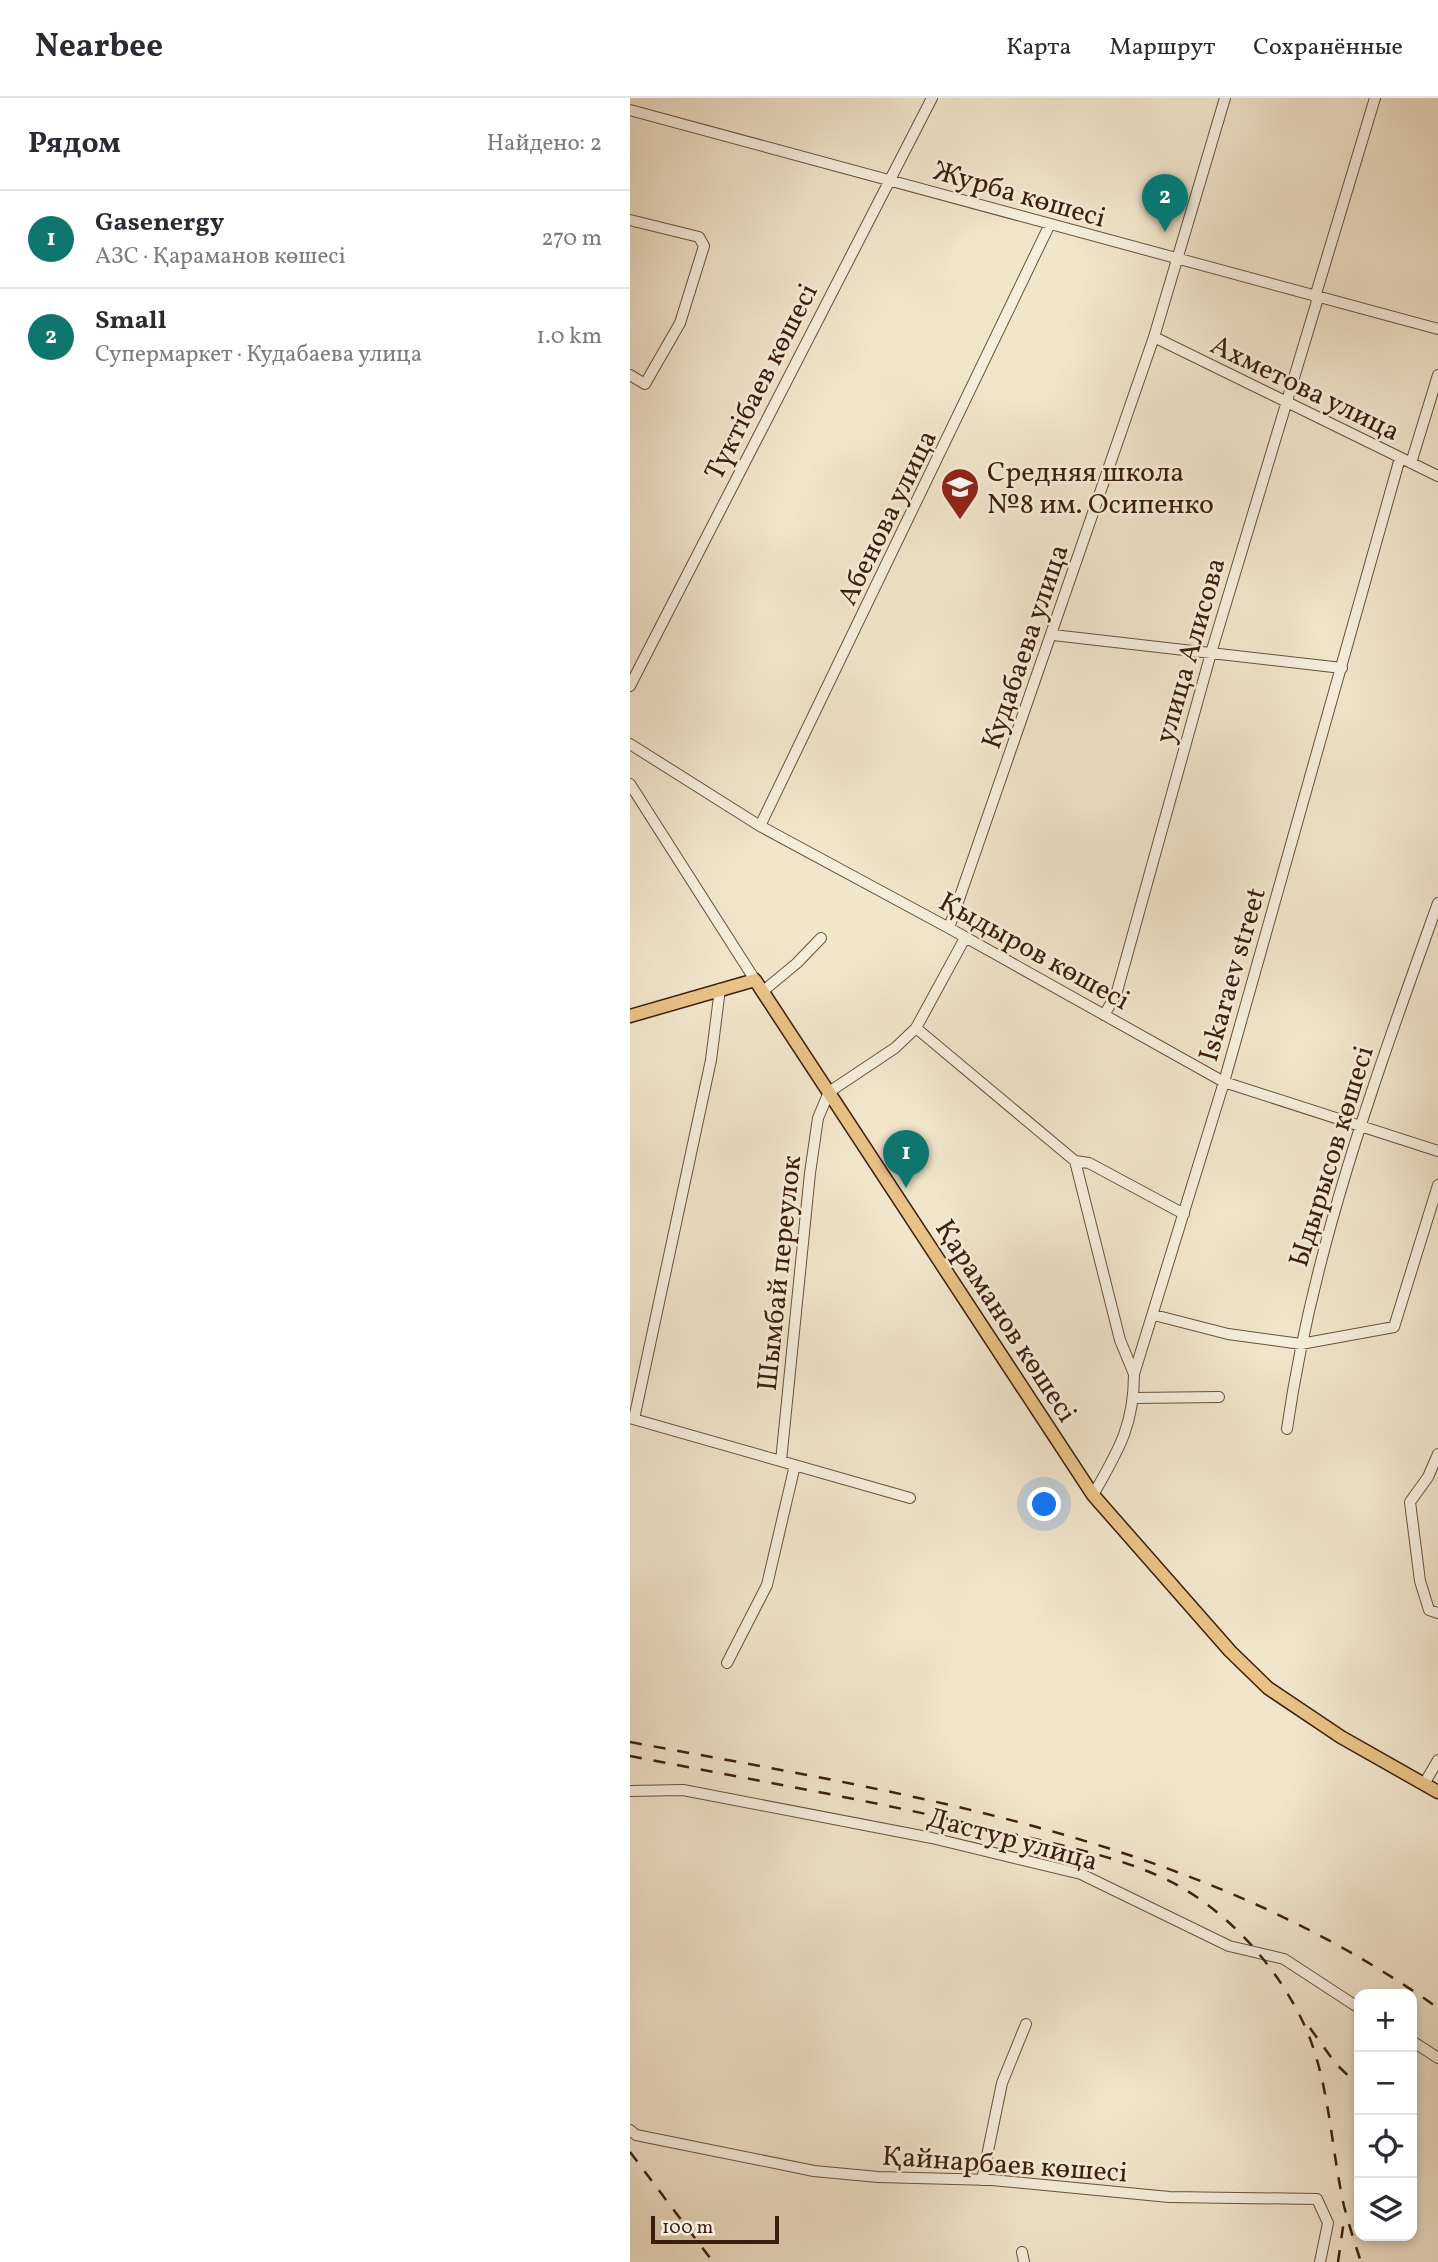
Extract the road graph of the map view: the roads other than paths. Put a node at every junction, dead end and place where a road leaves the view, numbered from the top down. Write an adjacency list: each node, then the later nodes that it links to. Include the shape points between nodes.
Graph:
1 (932, 98): 5 (street, Түктібаев көшесі)
2 (1225, 98): 8 (street, Кудабаева улица)
3 (1375, 98): 9 (street, улица Алисова)
4 (630, 110): 5 (street, Журба көшесі)
5 (889, 180): 7 (street, Журба көшесі); 20 (street, Түктібаев көшесі)
6 (630, 220): 12 (street, via 699,237 704,246 680,323 645,384)
7 (1049, 226): 8 (street, Журба көшесі); 23 (street, Абенова улица)
8 (1179, 261): 9 (street, Журба көшесі); 11 (street, Кудабаева улица)
9 (1316, 297): 10 (street, Журба көшесі); 14 (street, улица Алисова)
10 (1438, 329)
11 (1154, 337): 14 (street, Ахметова улица); 17 (street, Кудабаева улица)
12 (630, 375)
13 (1438, 375): 15 (street, Iskaraev street)
14 (1286, 403): 15 (street, Ахметова улица); 18 (street, улица Алисова)
15 (1406, 461): 16 (street, Ахметова улица); 19 (street, Iskaraev street)
16 (1438, 476)
17 (1053, 635): 18 (street); 25 (street, Кудабаева улица)
18 (1211, 653): 19 (street); 31 (street, улица Алисова, via 1116,995)
19 (1342, 668): 34 (street, Iskaraev street)
20 (630, 686)
21 (630, 744): 23 (street, Қыдыров көшесі)
22 (630, 784): 28 (street, Қараманов көшесі)
23 (760, 826): 25 (street, Қыдыров көшесі)
24 (1438, 903): 36 (street, Ыдырысов көшесі)
25 (949, 928): 27 (street, Қыдыров көшесі)
26 (821, 938): 30 (street)
27 (965, 938): 31 (street, Қыдыров көшесі); 33 (street)
28 (755, 980): 29 (main road); 30 (main road, Қараманов көшесі)
29 (720, 989): 32 (main road); 46 (street, via 711,1060)
30 (762, 992): 35 (main road, Қараманов көшесі)
31 (1104, 1015): 34 (street, Қыдыров көшесі)
32 (630, 1016)
33 (916, 1028): 35 (street, via 895,1048); 38 (street)
34 (1224, 1083): 36 (street, Қыдыров көшесі); 40 (street, Iskaraev street)
35 (830, 1092): 49 (street, Шымбай переулок, via 818,1118 810,1173); 51 (main road, Қараманов көшесі)
36 (1358, 1127): 37 (street, Қыдыров көшесі); 42 (street, Ыдырысов көшесі)
37 (1438, 1151)
38 (1075, 1161): 40 (street, via 1089,1163); 43 (street, via 1119,1340)
39 (1438, 1185): 42 (street, via 1394,1327)
40 (1184, 1214): 41 (street, Iskaraev street)
41 (1154, 1315): 42 (street, via 1228,1334); 43 (street, Iskaraev street)
42 (1301, 1344): 47 (street, Ыдырысов көшесі)
43 (1135, 1374): 45 (street, Iskaraev street)
44 (1219, 1397): 45 (street)
45 (1135, 1398): 51 (street, Iskaraev street, via 1121,1445)
46 (632, 1418): 49 (street)
47 (1287, 1429)
48 (1438, 1454): 53 (street, via 1410,1502 1420,1581 1429,1610)
49 (781, 1461): 50 (street)
50 (795, 1465): 52 (street); 54 (street, via 767,1585)
51 (1093, 1496): 56 (main road, Қараманов көшесі, via 1268,1688)
52 (910, 1498)
53 (1438, 1614)
54 (727, 1663)
55 (1438, 1760): 56 (street)
56 (1424, 1784): 58 (main road, Қараманов көшесі)
57 (630, 1791): 59 (street, Дастур улица, via 683,1790 932,1838 1081,1874 1229,1946 1284,1959)
58 (1438, 1792)
59 (1354, 2005)
60 (1026, 2024): 64 (street, via 1002,2083)
61 (1417, 2044): 62 (street)
62 (1438, 2058)
63 (630, 2130): 64 (street, Қайнарбаев көшесі, via 636,2135 814,2171 878,2178)
64 (982, 2180): 65 (street, Қайнарбаев көшесі, via 1169,2197 1317,2199 1328,2223)
65 (1320, 2262)

